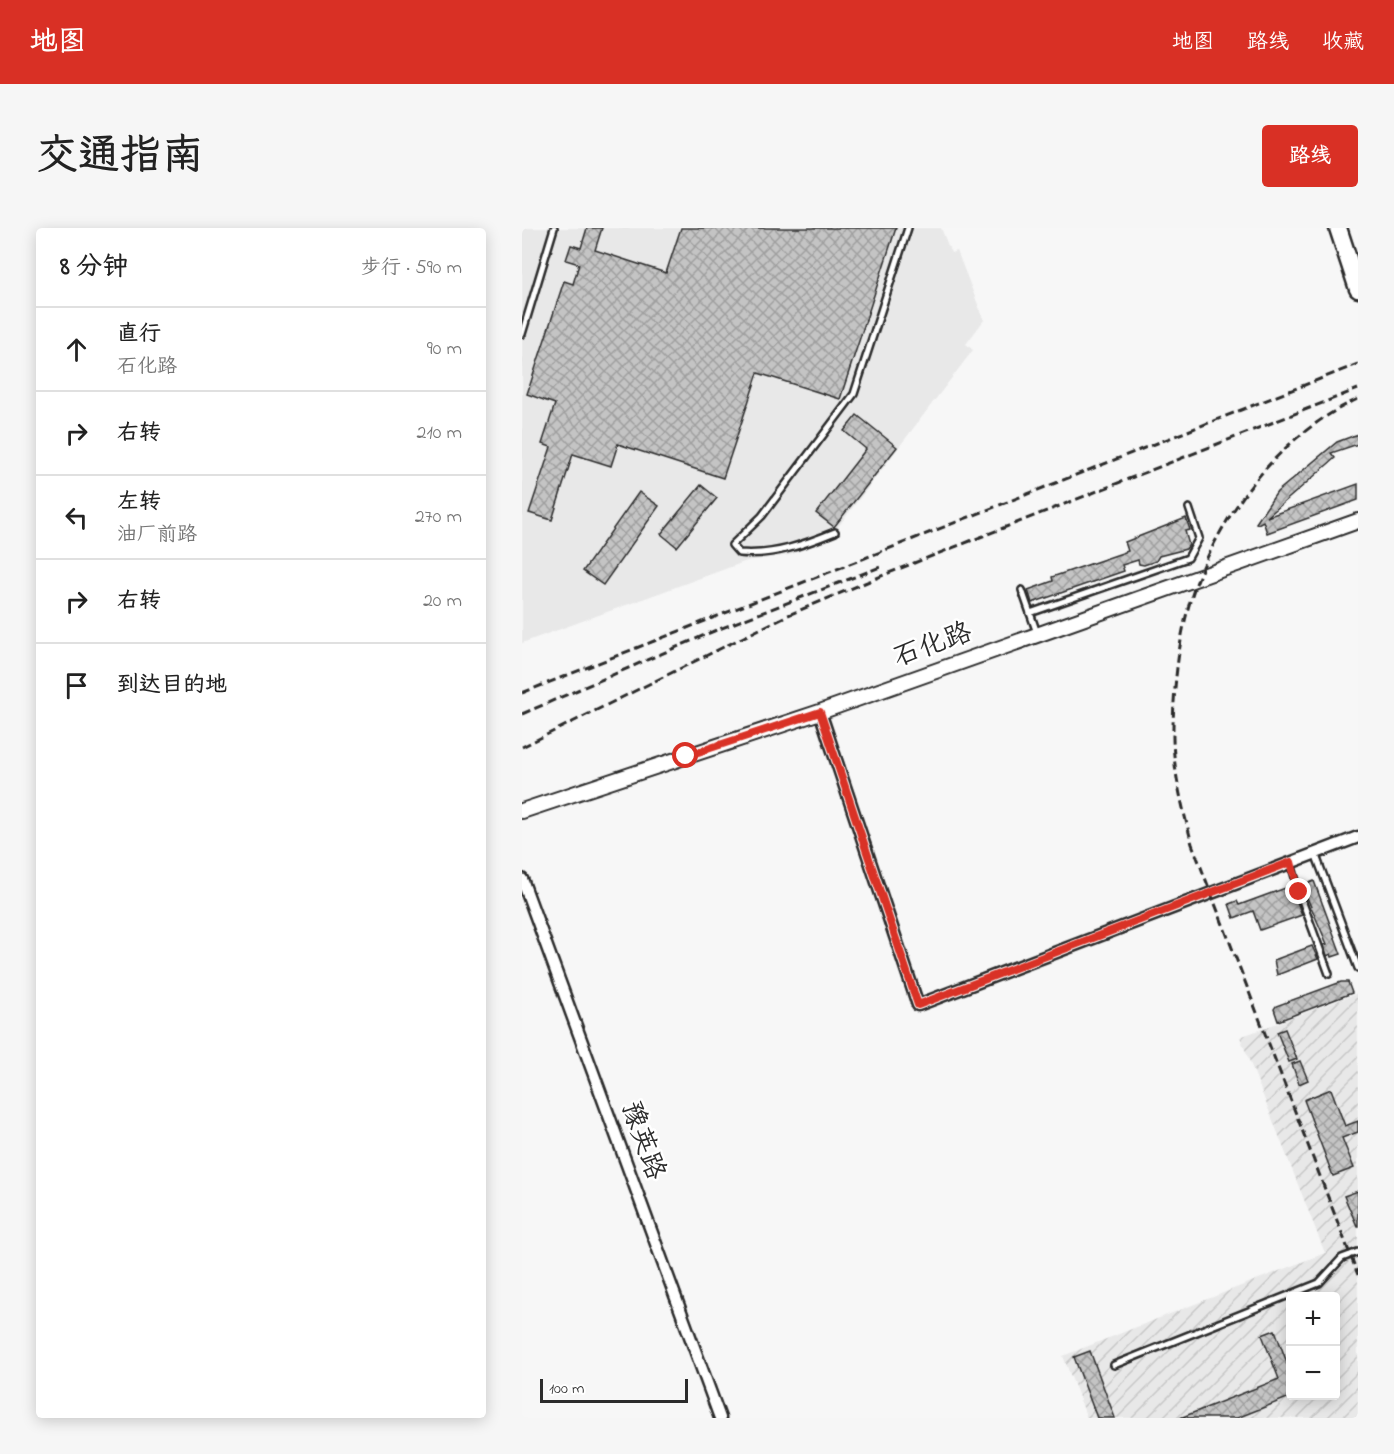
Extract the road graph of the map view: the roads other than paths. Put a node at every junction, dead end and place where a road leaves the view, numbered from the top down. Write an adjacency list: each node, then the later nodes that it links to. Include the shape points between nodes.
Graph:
1 (555, 228): 5 (lane)
2 (908, 228): 8 (lane, via 854,394 762,516 732,545 739,553 756,555 804,545)
3 (1338, 228): 4 (main road)
4 (1358, 289)
5 (522, 334)
6 (1189, 508): 10 (lane, via 1199,538 1188,558)
7 (1358, 521): 11 (street, 石化路)
8 (835, 532)
9 (1022, 590): 10 (lane)
10 (1030, 613): 11 (lane)
11 (1038, 634): 12 (street, 石化路)
12 (820, 712): 13 (street, 石化路); 16 (street, via 918,1005)
13 (522, 811)
14 (1358, 837): 15 (street)
15 (1314, 853): 16 (street); 18 (lane)
16 (1291, 862): 19 (lane)
17 (522, 879): 22 (street, 豫英路)
18 (1358, 968)
19 (1329, 974)
20 (1358, 1252): 21 (lane, via 1342,1258 1319,1283)
21 (1114, 1365)
22 (720, 1418)

